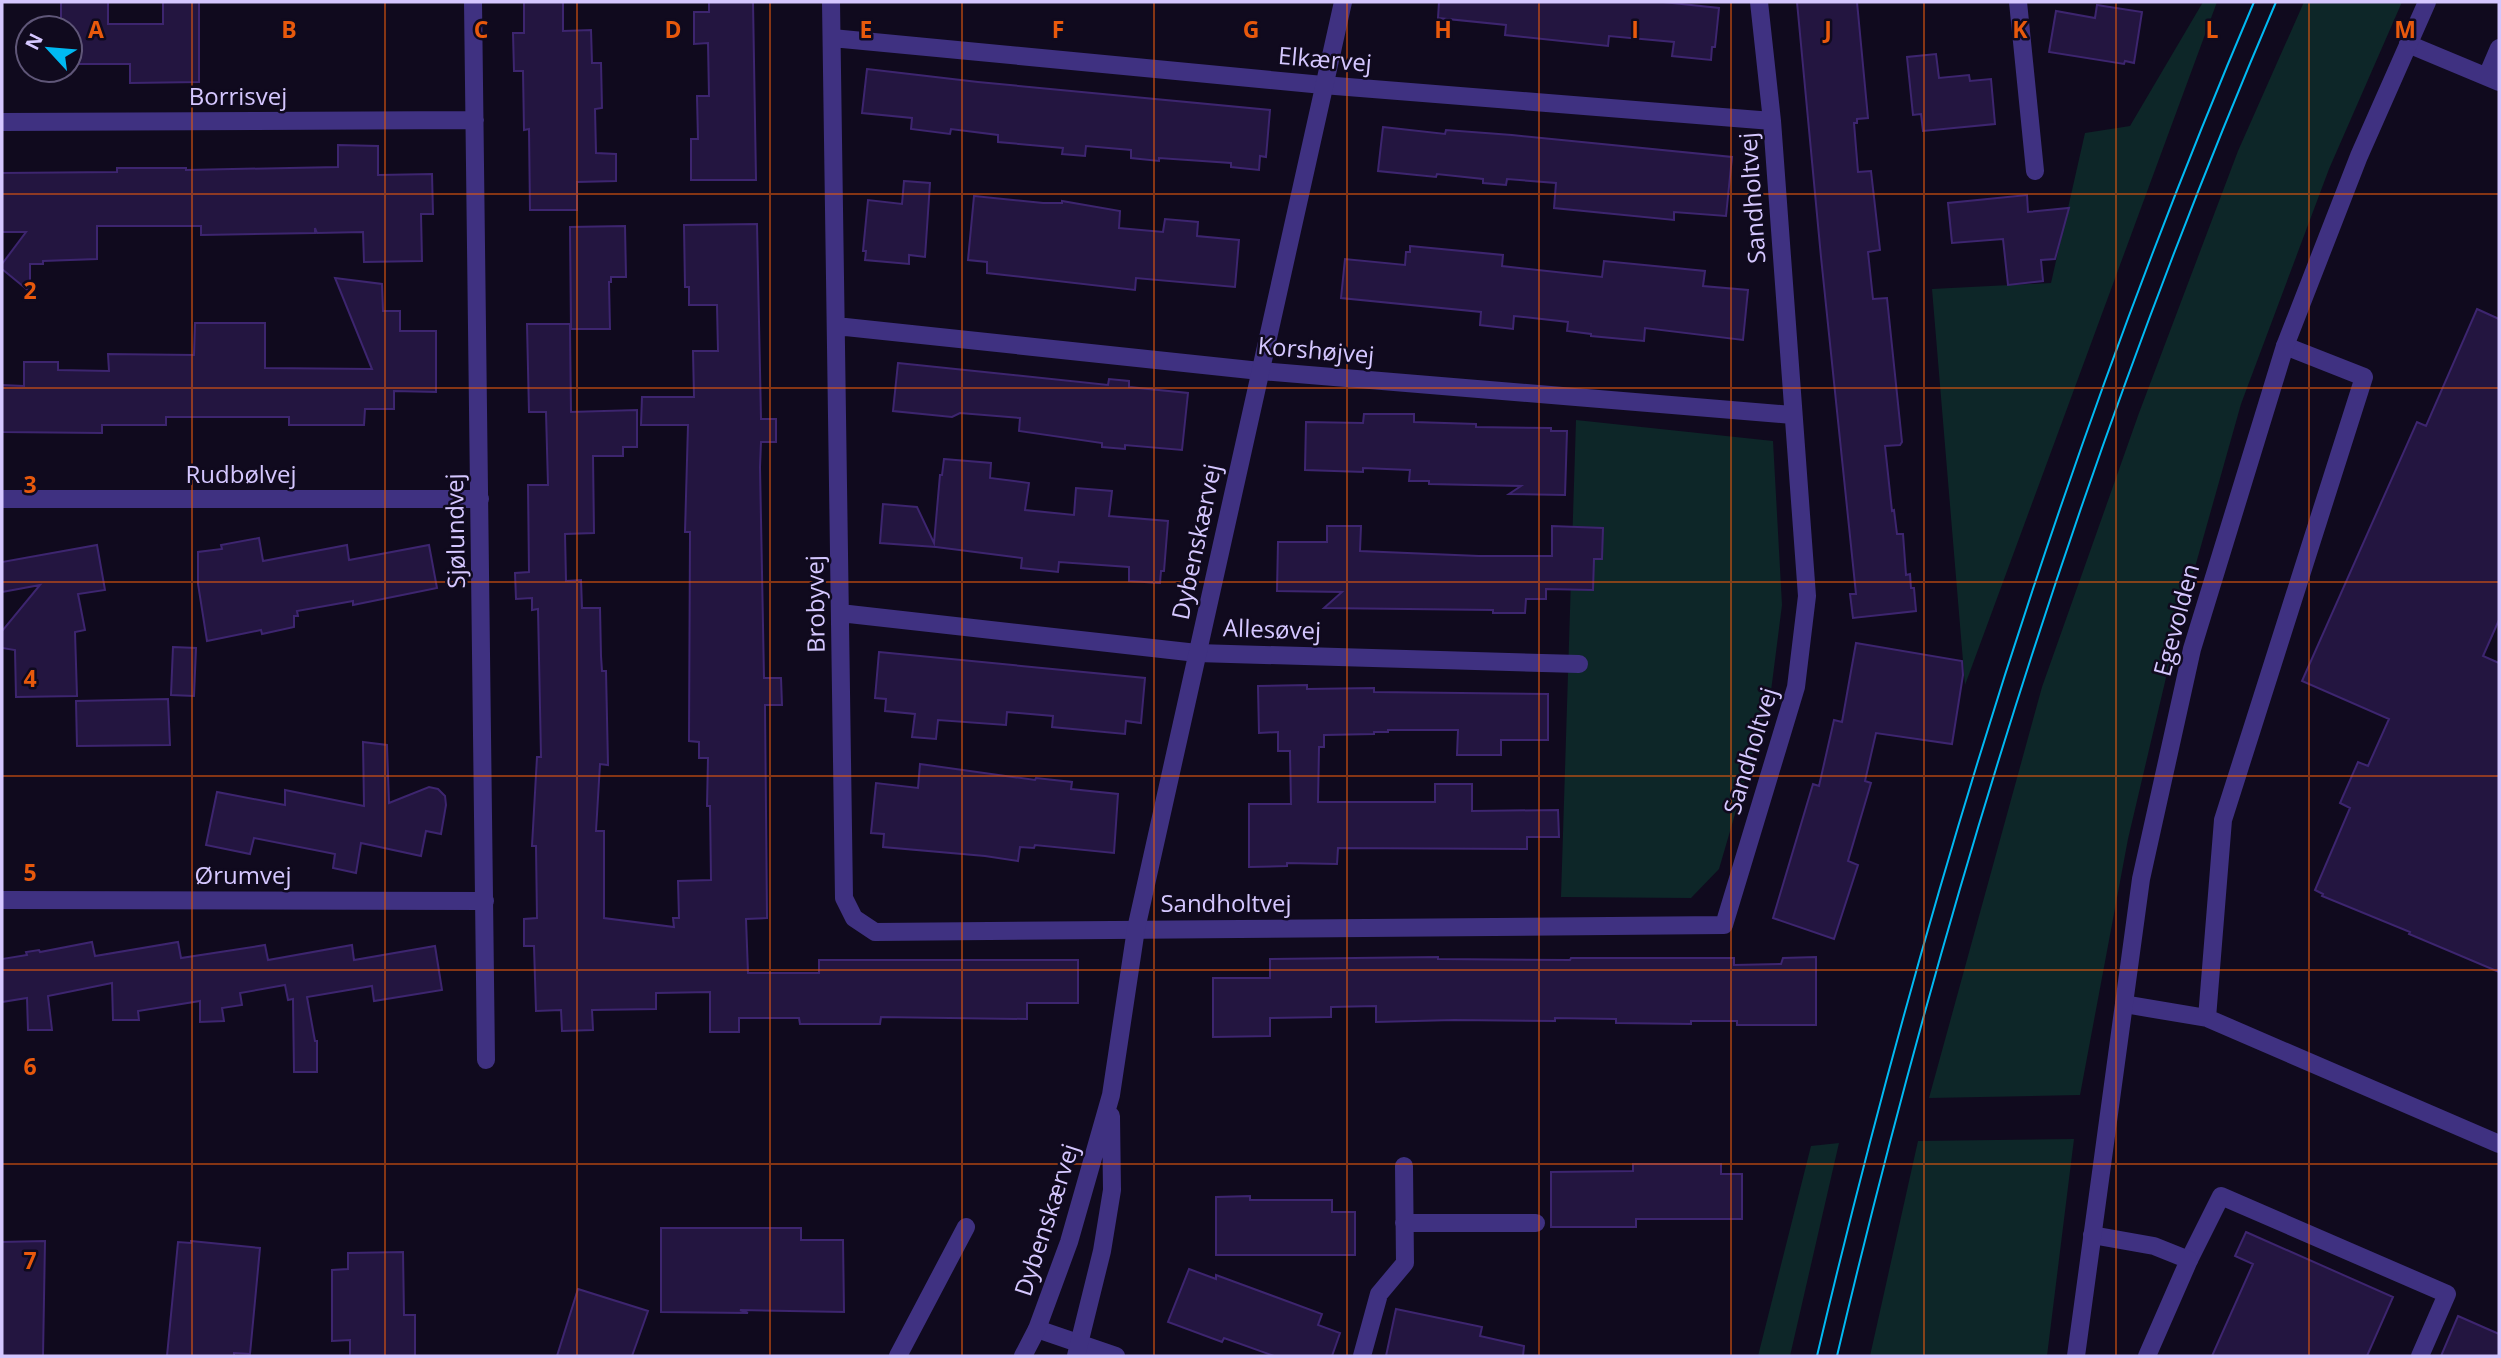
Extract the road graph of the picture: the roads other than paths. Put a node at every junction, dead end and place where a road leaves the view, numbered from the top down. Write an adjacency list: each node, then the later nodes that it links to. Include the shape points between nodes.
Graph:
1 (473, 2): 12 (street, Sjølundvej)
2 (831, 2): 7 (street, Brobyvej)
3 (1343, 2): 11 (street, Dybenskærvej)
4 (1759, 2): 13 (street, Sandholtvej)
5 (2018, 2): 15 (street)
6 (2427, 2): 8 (street, Egevolden)
7 (832, 38): 11 (street, Elkærvej); 16 (street, Brobyvej)
8 (2408, 44): 10 (street); 17 (street, Egevolden)
9 (2499, 48): 10 (street)
10 (2493, 79)
11 (1323, 85): 13 (street, Elkærvej); 18 (street, Dybenskærvej)
12 (475, 120): 14 (street, Borrisvej); 21 (street, Sjølundvej)
13 (1772, 121): 19 (street, Sandholtvej)
14 (2, 122)
15 (2035, 171)
16 (836, 326): 18 (street, Korshøjvej); 22 (street, Brobyvej)
17 (2285, 346): 28 (street, Egevolden, via 2192,649 2141,879); 29 (street, via 2364,377 2223,820)
18 (1259, 371): 19 (street, Korshøjvej); 23 (street, Dybenskærvej)
19 (1792, 415): 27 (street, Sandholtvej, via 1807,596 1797,687 1724,925)
20 (2, 499): 21 (street, Rudbølvej)
21 (480, 499): 26 (street, Sjølundvej)
22 (840, 613): 23 (street, Allesøvej); 27 (street, Brobyvej, via 844,898 855,918 875,932)
23 (1197, 653): 24 (street, Allesøvej); 27 (street, Dybenskærvej)
24 (1579, 664)
25 (2, 900): 26 (street, Ørumvej)
26 (485, 901): 30 (street, Sjølundvej)
27 (1136, 929): 31 (street, Dybenskærvej)
28 (2124, 1004): 29 (street); 37 (street, Egevolden)
29 (2207, 1017): 32 (street)
30 (486, 1060)
31 (1111, 1095): 39 (street, Dybenskærvej, via 1069,1242); 40 (street, Dybenskærvej, via 1112,1190)
32 (2499, 1144)
33 (1404, 1166): 34 (street)
34 (1404, 1223): 35 (street); 44 (street, via 1405,1263 1379,1294)
35 (1536, 1223)
36 (966, 1227): 41 (street)
37 (2092, 1235): 38 (street, via 2154,1246); 45 (street, Egevolden)
38 (2189, 1260): 46 (street); 47 (street, via 2221,1196 2447,1294)
39 (1037, 1329): 40 (street); 42 (street, Dybenskærvej)
40 (1079, 1350): 43 (street)
41 (898, 1356)
42 (1023, 1356)
43 (1116, 1356)
44 (1362, 1356)
45 (2076, 1356)
46 (2147, 1356)
47 (2420, 1356)

